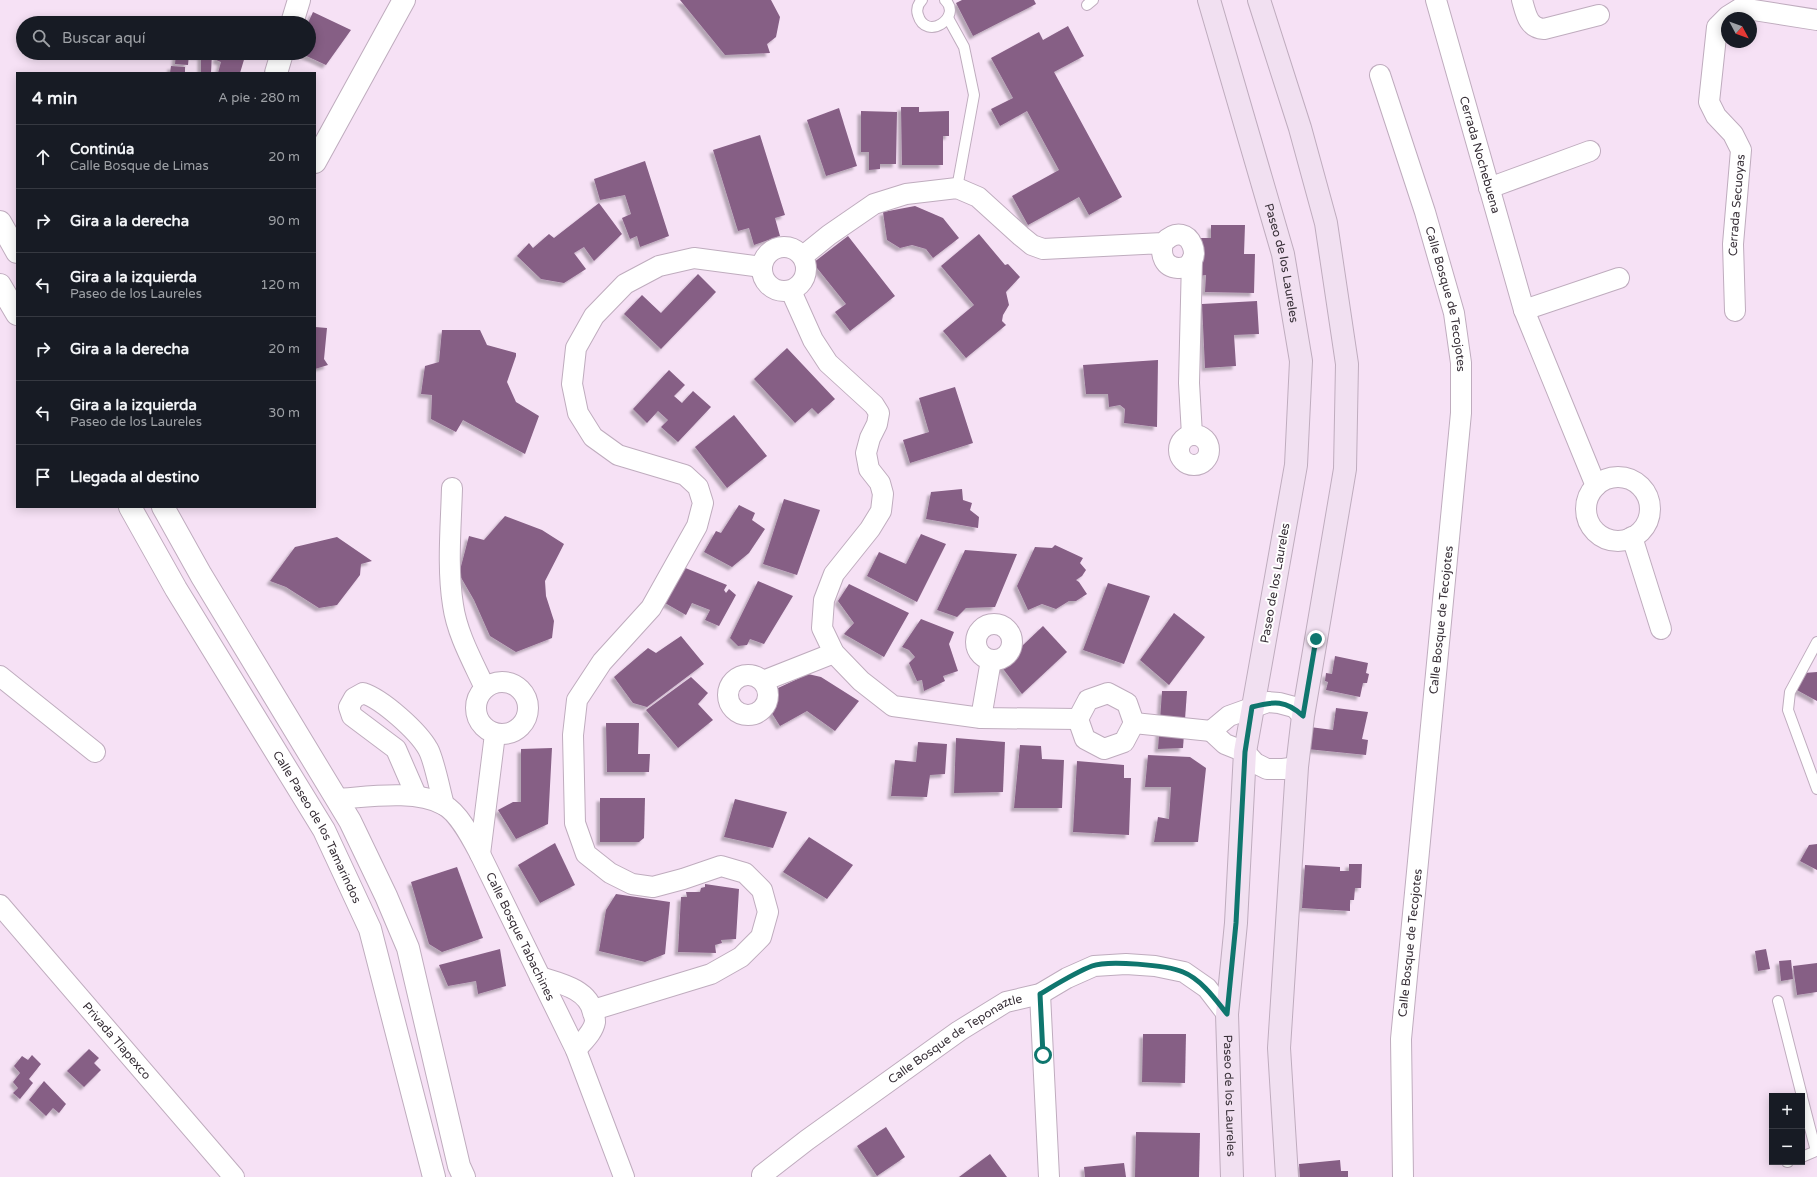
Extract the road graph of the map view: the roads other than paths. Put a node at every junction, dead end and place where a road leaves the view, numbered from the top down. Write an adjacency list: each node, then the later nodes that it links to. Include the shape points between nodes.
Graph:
1 (300, 0): 10 (street)
2 (404, 0): 17 (street)
3 (922, 0): 11 (lane, via 917,11 920,20 926,25 942,25)
4 (1209, 0): 45 (main road, Paseo de los Laureles, via 1283,254 1301,362 1296,465)
5 (1259, 0): 46 (main road, via 1300,128 1326,223 1347,364 1345,468)
6 (1436, 0): 19 (street, Cerrada Nochebuena)
7 (1522, 0): 9 (street, via 1531,25 1537,29)
8 (947, 1): 11 (lane, via 950,10)
9 (1599, 15)
10 (294, 16)
11 (948, 18): 18 (lane, via 964,47 974,95)
12 (1817, 20): 28 (street, Cerrada Secuoyas, via 1741,8 1717,27 1709,102 1716,116 1733,134 1741,150 1733,244)
13 (280, 60): 14 (street)
14 (276, 72)
15 (1380, 75): 78 (street, Calle Bosque de Tecojotes, via 1425,212 1454,313 1462,363 1461,413 1400,1039)
16 (1590, 151): 19 (street)
17 (316, 160)
18 (957, 188): 22 (street, via 906,194 874,204); 30 (street, via 978,197 1032,245 1043,249 1164,243 1161,250 1162,258 1167,264 1180,268 1192,260 1189,383)
19 (1489, 188): 27 (street, Cerrada Nochebuena)
20 (0, 222): 21 (street)
21 (16, 250)
22 (803, 256): 23 (street, via 792,248 779,248 767,254); 26 (street, via 807,270 802,283)
23 (762, 267): 26 (street, via 765,281 776,291); 64 (street, via 694,258 659,266 626,284 594,316 576,348 572,384 578,413 593,437 618,454 685,475 698,488 703,503 697,526 650,608 602,662 577,700 573,735 575,822 586,854 610,873 632,884 653,887 722,866 745,873 762,890 768,912 762,937 741,957 710,974)
24 (1619, 278): 27 (street)
25 (0, 285): 29 (street)
26 (791, 291): 40 (street, via 813,340 828,363 874,405 879,413 866,453 870,469 880,483 883,494 881,511 834,574 824,600 822,628)
27 (1524, 310): 31 (street, Cerrada Nochebuena)
28 (1736, 311)
29 (16, 312)
30 (1192, 435)
31 (1596, 486): 35 (street, via 1586,503 1589,523 1603,537 1612,540); 35 (street, via 1613,477 1624,477 1633,480 1644,490 1650,504 1650,514 1643,527)
32 (452, 488): 44 (street, via 453,606 460,632)
33 (131, 508): 37 (street, Calle Paseo de los Tamarindos)
34 (164, 508): 36 (street)
35 (1632, 538): 38 (street)
36 (201, 574): 37 (street); 57 (street)
37 (176, 589): 72 (street, Calle Paseo de los Tamarindos, via 324,830 370,929)
38 (1661, 629)
39 (1817, 642): 55 (lane, via 1790,692 1788,710)
40 (834, 653): 43 (street); 47 (street, via 861,682 893,706)
41 (992, 660): 47 (street)
42 (0, 676): 52 (street)
43 (763, 681)
44 (485, 688): 51 (street, via 476,702 476,710 482,725); 51 (street, via 500,682 508,683 522,691 526,698 528,710 524,722 511,733)
45 (1252, 707): 46 (street, via 1268,702 1279,703 1294,707); 50 (street, via 1229,716); 53 (main road, Paseo de los Laureles)
46 (1303, 716): 54 (main road)
47 (981, 718): 48 (street)
48 (1078, 719): 49 (street, via 1085,739 1104,749 1124,742); 49 (street, via 1088,700 1108,693 1127,703)
49 (1134, 723): 50 (street)
50 (1211, 731): 53 (street, via 1225,744)
51 (495, 734): 59 (street)
52 (95, 752)
53 (1245, 752): 54 (street, via 1255,763 1268,769); 65 (main road, Paseo de los Laureles, via 1236,923)
54 (1297, 767): 77 (main road, via 1279,1048)
55 (1817, 789)
56 (416, 795): 57 (street, Calle Bosque Tabachines); 58 (street, Calle Bosque Tabachines); 58 (street, via 396,749 352,716 349,707 354,698 363,693 373,696 414,730 429,749)
57 (337, 799): 73 (street, via 386,896 408,948 459,1166)
58 (444, 805): 59 (street, Calle Bosque Tabachines, via 464,824)
59 (480, 854): 61 (street, Calle Bosque Tabachines)
60 (0, 905): 71 (street, Privada Tlapexco)
61 (540, 977): 64 (street, via 570,987 588,1000); 66 (street, Calle Bosque Tabachines)
62 (1040, 994): 65 (street, Calle Bosque de Teponaztle, via 1094,966 1155,966 1184,972 1207,988); 70 (street, Calle Bosque de Teponaztle, via 1006,1002 959,1031 807,1140); 75 (street)
63 (1778, 1001): 67 (lane)
64 (593, 1010): 66 (street, via 595,1022)
65 (1227, 1014): 76 (main road, Paseo de los Laureles)
66 (576, 1050): 74 (street, Calle Bosque Tabachines)
67 (1801, 1093)
68 (1805, 1108): 69 (lane, via 1816,1151)
69 (1805, 1156)
70 (762, 1176)
71 (234, 1177)
72 (434, 1177)
73 (464, 1177)
74 (624, 1177)
75 (1049, 1177)
76 (1232, 1177)
77 (1287, 1177)
78 (1403, 1177)

